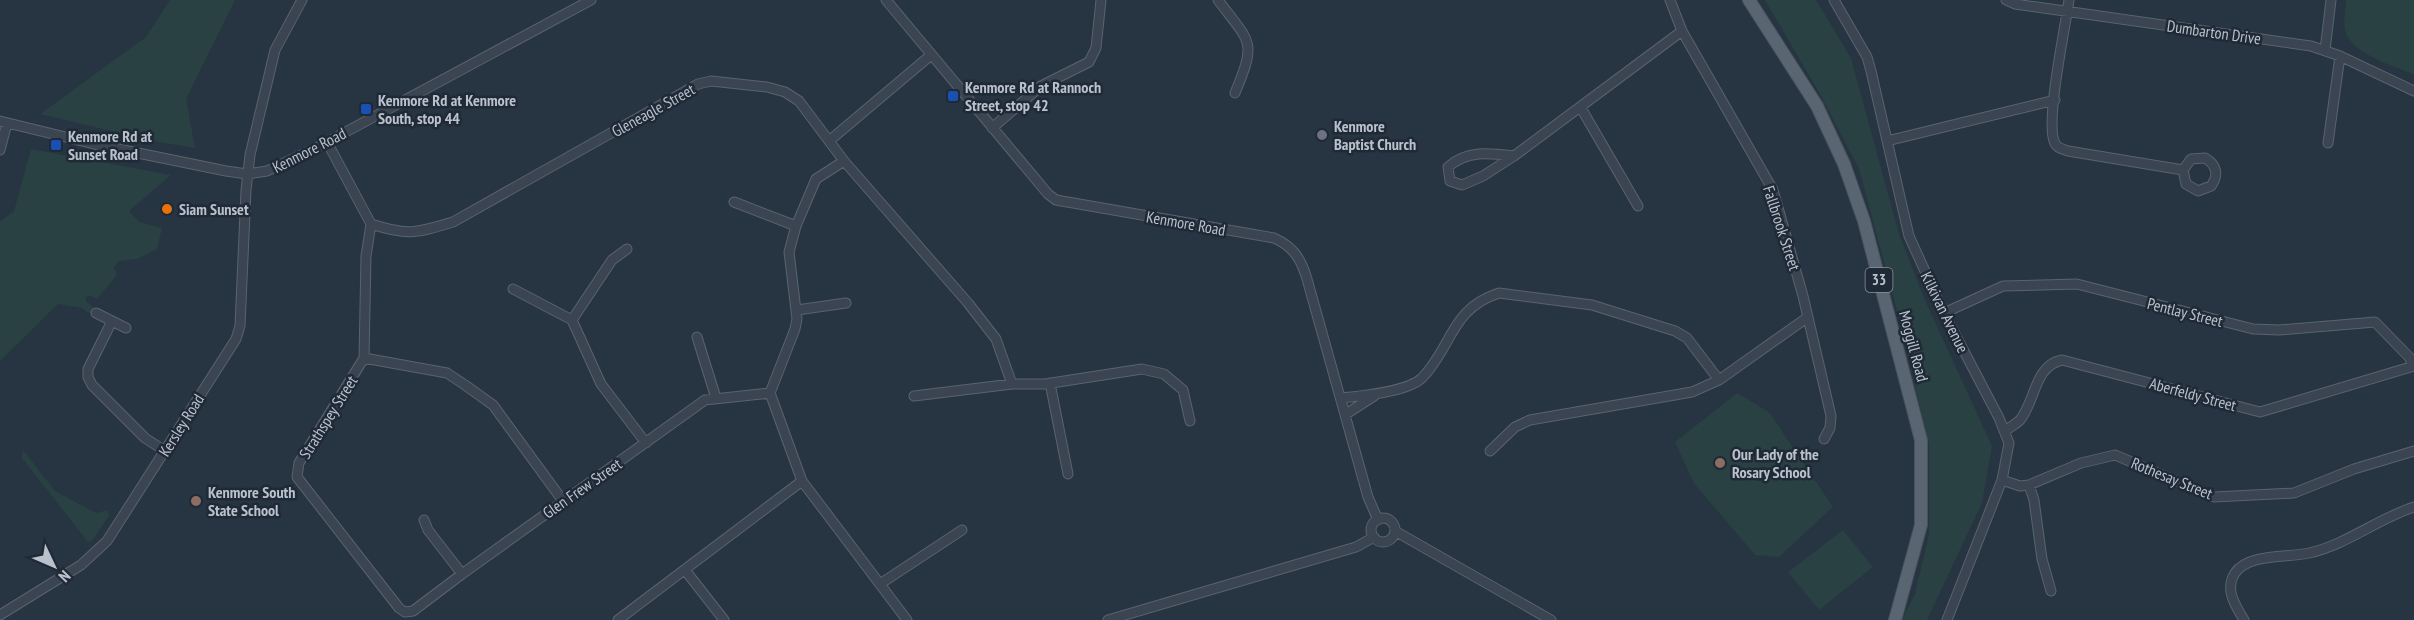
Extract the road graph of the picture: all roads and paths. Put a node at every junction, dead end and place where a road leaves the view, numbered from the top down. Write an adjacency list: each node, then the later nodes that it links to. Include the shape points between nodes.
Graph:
1 (302, 0): 31 (street, Kersley Road, via 275,50)
2 (591, 0): 25 (street, Kenmore Road)
3 (886, 0): 15 (street, Kenmore Road)
4 (1101, 0): 22 (street, via 1096,48 1089,62 1041,86)
5 (1218, 0): 18 (street, via 1249,43 1247,64)
6 (1670, 0): 13 (street, Fallbrook Street)
7 (1749, 0): 79 (main road, Moggill Road / 33, via 1816,106 1844,164 1864,221 1920,440 1921,525)
8 (1834, 0): 24 (street, Kilkivan Avenue, via 1867,57)
9 (2006, 0): 12 (street, Dumbarton Drive)
10 (2069, 0): 12 (street)
11 (2331, 0): 14 (street)
12 (2068, 11): 14 (street, Dumbarton Drive); 19 (street)
13 (1682, 31): 20 (street); 42 (street, Fallbrook Street, via 1773,190)
14 (2325, 50): 16 (street, Dumbarton Drive)
15 (931, 55): 22 (street, Kenmore Road); 23 (street)
16 (2340, 56): 17 (street, Dumbarton Drive); 26 (street)
17 (2414, 91)
18 (1235, 93)
19 (2055, 100): 24 (street); 30 (street, via 2052,133 2059,148)
20 (1581, 108): 28 (street); 33 (street)
21 (4, 122): 27 (street); 31 (street, Kenmore Road)
22 (992, 128): 56 (street, Kenmore Road, via 1048,194 1063,203 1274,238 1290,247 1302,264)
23 (829, 141): 29 (street, Gleneagle Street); 34 (street, Gleneagle Street, via 799,101 785,92 711,81 698,84 453,222 424,231 398,233)
24 (1887, 141): 41 (street, Kilkivan Avenue, via 1909,236)
25 (327, 142): 31 (street, Kenmore Road, via 267,171); 34 (street)
26 (2328, 143)
27 (0, 150)
28 (1514, 156): 28 (street, via 1490,153 1459,158 1448,167 1450,181 1462,185)
29 (844, 161): 35 (street, via 816,179); 51 (street, Gleneagle Street, via 996,339)
30 (2183, 170)
31 (247, 174): 62 (street, Kersley Road, via 240,326 236,339)
32 (734, 202): 35 (street)
33 (1638, 206)
34 (371, 224): 47 (street, Strathspey Street, via 366,256)
35 (796, 226): 39 (street, via 789,252)
36 (627, 249): 43 (street, via 612,260)
37 (513, 289): 43 (street)
38 (846, 303): 39 (street)
39 (797, 310): 52 (street, via 795,329)
40 (96, 313): 44 (street)
41 (1944, 313): 48 (street, Pentlay Street, via 2003,286 2077,284 2253,328 2279,330 2375,322); 59 (street, Kilkivan Avenue)
42 (1808, 317): 49 (street); 60 (street, Fallbrook Street, via 1832,416)
43 (572, 320): 61 (street, via 602,384)
44 (112, 321): 45 (street); 62 (street, via 88,369 88,377 92,386 145,438)
45 (126, 328)
46 (697, 337): 55 (street)
47 (364, 358): 69 (street, via 447,373 493,405); 81 (street, Strathspey Street, via 298,463 297,477)
48 (2413, 366): 59 (street, Aberfeldy Street, via 2260,412 2062,360 2043,370 2027,409 2020,420)
49 (1719, 380): 53 (street, via 1687,338 1675,331 1592,305 1499,293 1469,308 1421,379); 63 (street, via 1692,392 1530,420)
50 (1050, 383): 51 (street); 58 (street, via 1142,369 1164,374 1183,390); 65 (street)
51 (1012, 384): 54 (street)
52 (770, 393): 55 (street, Glen Frew Street); 67 (street)
53 (1376, 395): 56 (street); 57 (street)
54 (914, 396)
55 (716, 398): 61 (street, Glen Frew Street, via 705,400)
56 (1341, 398): 57 (street, Kenmore Road)
57 (1346, 414): 72 (street, Kenmore Road)
58 (1190, 421)
59 (2005, 430): 66 (street, Kilkivan Avenue, via 2009,450)
60 (1824, 439)
61 (646, 443): 69 (street, Glen Frew Street)
62 (165, 451): 82 (street, Kersley Road, via 95,554)
63 (1490, 451)
64 (2414, 451): 68 (street, Rothesay Street, via 2294,493 2214,497 2115,455 2081,463)
65 (1068, 474)
66 (2002, 480): 68 (street); 90 (street, Kilkivan Avenue)
67 (802, 481): 76 (street); 78 (street)
68 (2029, 485): 80 (street)
69 (563, 501): 77 (street, Glen Frew Street)
70 (2414, 507): 91 (street, via 2319,551 2245,564 2231,581 2231,595)
71 (424, 520): 77 (street)
72 (1378, 520): 74 (street, via 1391,521); 75 (street, via 1372,526)
73 (962, 530): 78 (street)
74 (1395, 531): 75 (street, via 1386,542); 87 (street)
75 (1374, 537): 86 (street, via 1356,547)
76 (686, 570): 83 (street); 84 (street)
77 (462, 574): 81 (street, Glen Frew Street, via 413,611)
78 (880, 584): 85 (street)
79 (1904, 584): 88 (main road, Moggill Road / 33); 89 (main road, Moggill Road / 33)
80 (2051, 591)
81 (405, 612)
82 (0, 615)
83 (618, 620)
84 (724, 620)
85 (907, 620)
86 (1108, 620)
87 (1551, 620)
88 (1886, 620)
89 (1895, 620)
90 (1947, 620)
91 (2244, 620)

